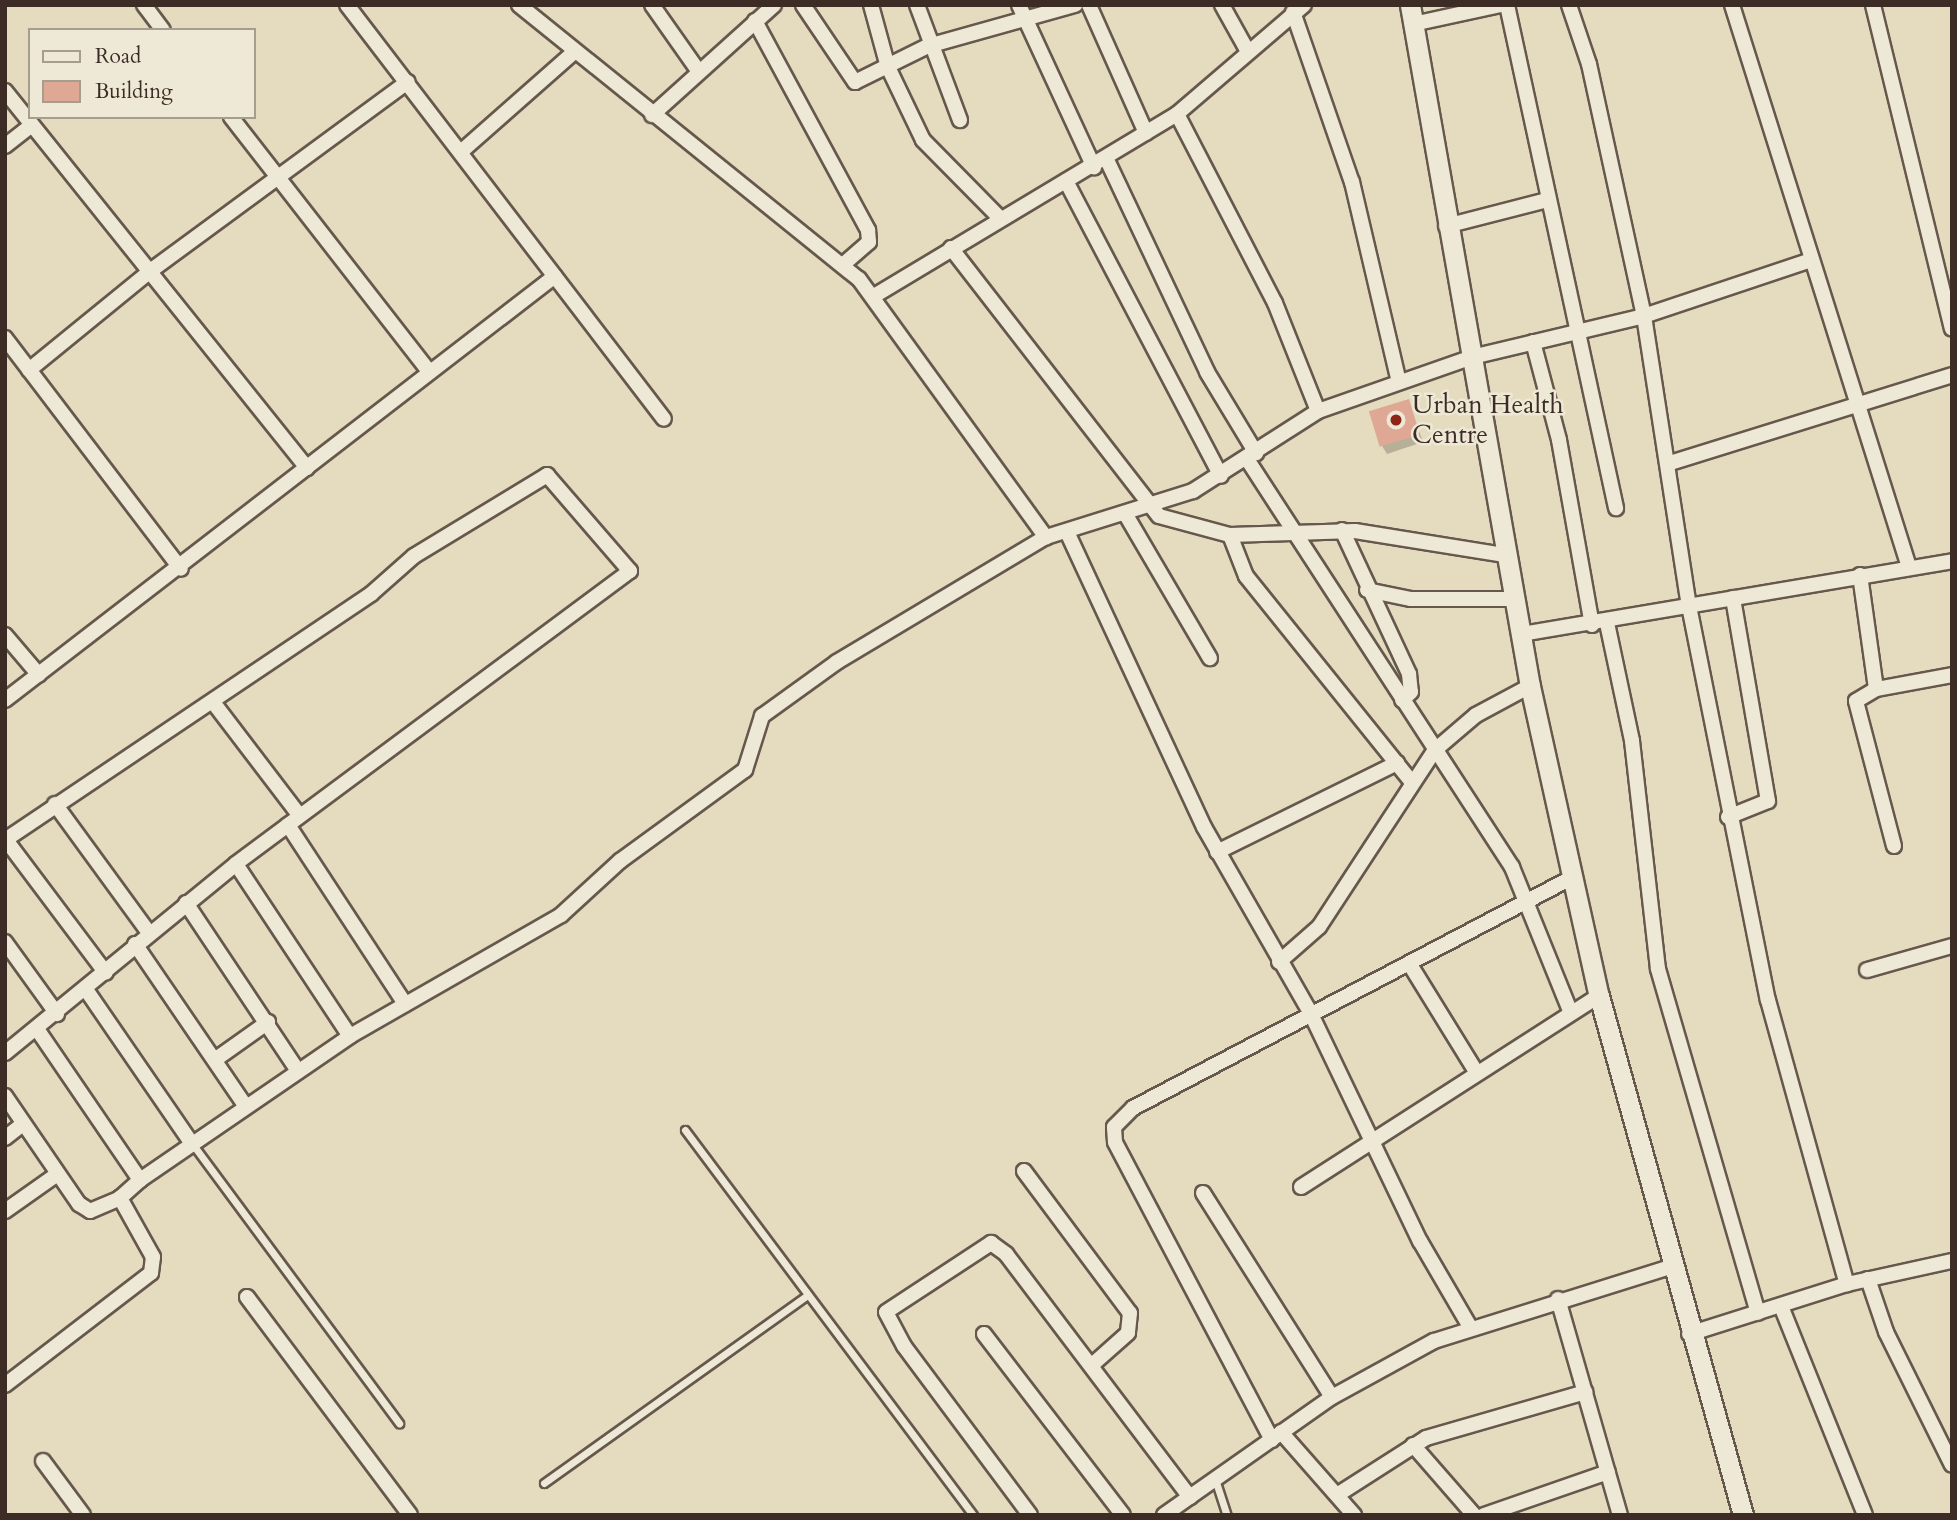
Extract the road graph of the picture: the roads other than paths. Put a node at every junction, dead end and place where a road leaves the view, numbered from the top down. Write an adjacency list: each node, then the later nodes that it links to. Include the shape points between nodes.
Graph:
1 (144, 5): 22 (street)
2 (347, 5): 28 (street)
3 (519, 5): 25 (street)
4 (652, 5): 27 (street)
5 (774, 5): 21 (street)
6 (803, 5): 26 (street, via 849,80)
7 (872, 5): 26 (street)
8 (917, 5): 23 (street)
9 (1019, 5): 20 (street)
10 (1075, 5): 20 (street)
11 (1089, 5): 35 (street)
12 (1222, 5): 24 (street)
13 (1500, 5): 19 (street)
14 (1507, 5): 41 (street)
15 (1569, 5): 50 (street, via 1589,64)
16 (1732, 5): 45 (street)
17 (1873, 5): 51 (street)
18 (1299, 9): 24 (street); 59 (street, via 1352,182)
19 (1412, 15): 43 (street)
20 (1024, 20): 23 (street); 38 (street)
21 (755, 21): 27 (street); 46 (street, via 869,230 869,242)
22 (161, 28)
23 (928, 46): 26 (street); 33 (street)
24 (1247, 50): 30 (street)
25 (573, 53): 31 (street); 37 (street)
26 (888, 66): 42 (street, via 923,139 972,183)
27 (697, 69): 31 (street)
28 (408, 82): 37 (street); 39 (street)
29 (5, 91): 34 (street)
30 (1177, 114): 35 (street); 61 (street, via 1275,303)
31 (652, 115): 46 (street)
32 (234, 119): 39 (street)
33 (960, 120)
34 (32, 125): 36 (street); 47 (street)
35 (1146, 133): 38 (street)
36 (5, 146)
37 (463, 150): 48 (street)
38 (1100, 163): 40 (street); 63 (street)
39 (279, 179): 47 (street); 57 (street)
40 (1066, 181): 42 (street); 66 (street)
41 (1547, 200): 43 (street); 52 (street)
42 (1000, 218): 44 (street)
43 (1446, 226): 55 (street)
44 (951, 248): 49 (street); 67 (street, via 1098,430)
45 (1811, 260): 50 (street); 60 (street)
46 (843, 265): 49 (street)
47 (153, 269): 56 (street); 65 (street)
48 (555, 276): 57 (street); 62 (street)
49 (874, 296): 74 (street)
50 (1644, 316): 52 (street); 64 (street)
51 (1952, 329)
52 (1573, 332): 54 (street); 68 (street)
53 (5, 338): 56 (street)
54 (1533, 342): 55 (street); 84 (street)
55 (1472, 357): 59 (street); 75 (street)
56 (29, 370): 78 (street)
57 (429, 371): 65 (street)
58 (1952, 374): 60 (street)
59 (1399, 382): 61 (street)
60 (1859, 407): 64 (street); 77 (street)
61 (1318, 411): 63 (street)
62 (664, 419)
63 (1252, 456): 66 (street); 73 (street)
64 (1670, 463): 83 (street)
65 (307, 468): 78 (street)
66 (1221, 477): 67 (street)
67 (1148, 508): 69 (street); 72 (street, via 1171,522)
68 (1616, 508)
69 (1126, 515): 71 (street); 87 (street)
70 (1342, 530): 73 (street); 75 (street); 80 (street)
71 (1068, 534): 74 (street); 104 (street)
72 (1230, 535): 73 (street); 96 (street, via 1246,576)
73 (1292, 536): 93 (street)
74 (1046, 537): 119 (street, via 837,662 762,716 745,769 620,861 561,915)
75 (1505, 555): 82 (street)
76 (1952, 561): 77 (street)
77 (1909, 567): 79 (street)
78 (181, 569): 88 (street)
79 (1860, 575): 81 (street); 91 (street)
80 (1367, 590): 82 (street, via 1411,599); 93 (street, via 1409,674 1411,692)
81 (1733, 598): 83 (street); 100 (street, via 1768,801)
82 (1514, 599): 85 (street)
83 (1689, 606): 84 (street); 100 (street)
84 (1599, 624): 85 (street); 152 (street, via 1632,741 1658,969)
85 (1522, 634): 90 (street)
86 (5, 635): 88 (street)
87 (1209, 658)
88 (39, 675): 92 (street)
89 (1952, 675): 91 (street)
90 (1530, 686): 95 (street, via 1476,715); 106 (street)
91 (1876, 688): 103 (street, via 1860,695 1856,710)
92 (5, 700)
93 (1402, 700): 95 (street)
94 (214, 702): 98 (street); 99 (street); 99 (street, via 371,594 414,556 547,475 630,571)
95 (1435, 750): 97 (street); 107 (street, via 1487,826)
96 (1398, 763): 97 (street); 104 (street)
97 (1410, 780): 113 (street, via 1319,927)
98 (55, 804): 102 (street); 109 (street)
99 (300, 816): 101 (street)
100 (1728, 817): 147 (street, via 1768,1000)
101 (288, 825): 105 (street); 119 (street)
102 (6, 840): 116 (street)
103 (1894, 846)
104 (1217, 852): 113 (street)
105 (236, 864): 108 (street); 125 (street)
106 (1575, 876): 107 (street); 118 (street)
107 (1524, 902): 114 (street); 120 (street)
108 (186, 903): 109 (street); 123 (street)
109 (149, 933): 111 (street)
110 (5, 942): 121 (street)
111 (135, 944): 116 (street); 127 (street)
112 (1952, 946): 115 (street)
113 (1279, 962): 122 (street)
114 (1409, 963): 122 (street); 129 (street)
115 (1867, 970)
116 (106, 972): 117 (street)
117 (87, 990): 121 (street); 136 (street)
118 (1599, 996): 120 (street); 145 (street)
119 (405, 1004): 125 (street)
120 (1571, 1013): 129 (street)
121 (57, 1014): 124 (street)
122 (1311, 1014): 135 (street); 161 (street, via 1133,1108 1114,1127 1115,1142)
123 (268, 1023): 127 (street); 128 (street)
124 (37, 1029): 126 (street); 139 (street)
125 (350, 1036): 128 (street)
126 (5, 1053)
127 (216, 1059): 131 (street)
128 (298, 1070): 131 (street)
129 (1475, 1070): 135 (street)
130 (5, 1096): 132 (street)
131 (244, 1104): 136 (street)
132 (23, 1124): 134 (street); 138 (street)
133 (685, 1130): 148 (lane)
134 (5, 1138)
135 (1370, 1139): 140 (street); 153 (street)
136 (190, 1141): 139 (street); 160 (lane)
137 (1024, 1171): 156 (street, via 1130,1313 1128,1333)
138 (56, 1174): 142 (street, via 90,1211); 143 (street)
139 (140, 1180): 142 (street)
140 (1301, 1187)
141 (1203, 1193): 159 (street)
142 (120, 1198): 157 (street, via 153,1257 151,1273)
143 (5, 1211)
144 (1952, 1261): 146 (street)
145 (1674, 1266): 150 (street); 155 (street)
146 (1868, 1279): 147 (street); 164 (street, via 1886,1332)
147 (1847, 1284): 151 (street)
148 (806, 1296): 167 (lane); 172 (lane)
149 (247, 1297): 171 (street)
150 (1558, 1299): 153 (street); 158 (street)
151 (1781, 1306): 152 (street); 182 (street)
152 (1758, 1313): 155 (street)
153 (1470, 1327): 159 (street)
154 (984, 1334): 174 (street)
155 (1689, 1334): 181 (street)
156 (1092, 1365): 169 (street); 173 (street, via 991,1243 886,1312 888,1324)
157 (5, 1385)
158 (1585, 1392): 162 (street); 165 (street)
159 (1332, 1397): 161 (street)
160 (399, 1423)
161 (1277, 1436): 166 (street); 168 (street)
162 (1413, 1445): 168 (street); 178 (street)
163 (43, 1461): 170 (street)
164 (1952, 1465)
165 (1608, 1472): 179 (street); 180 (street)
166 (1215, 1479): 169 (street); 176 (lane)
167 (544, 1483)
168 (1337, 1495): 177 (street)
169 (1190, 1497): 175 (street)
170 (83, 1515)
171 (410, 1515)
172 (973, 1515)
173 (1030, 1515)
174 (1123, 1515)
175 (1164, 1515)
176 (1227, 1515)
177 (1354, 1515)
178 (1474, 1515)
179 (1484, 1515)
180 (1620, 1515)
181 (1743, 1515)
182 (1865, 1515)

